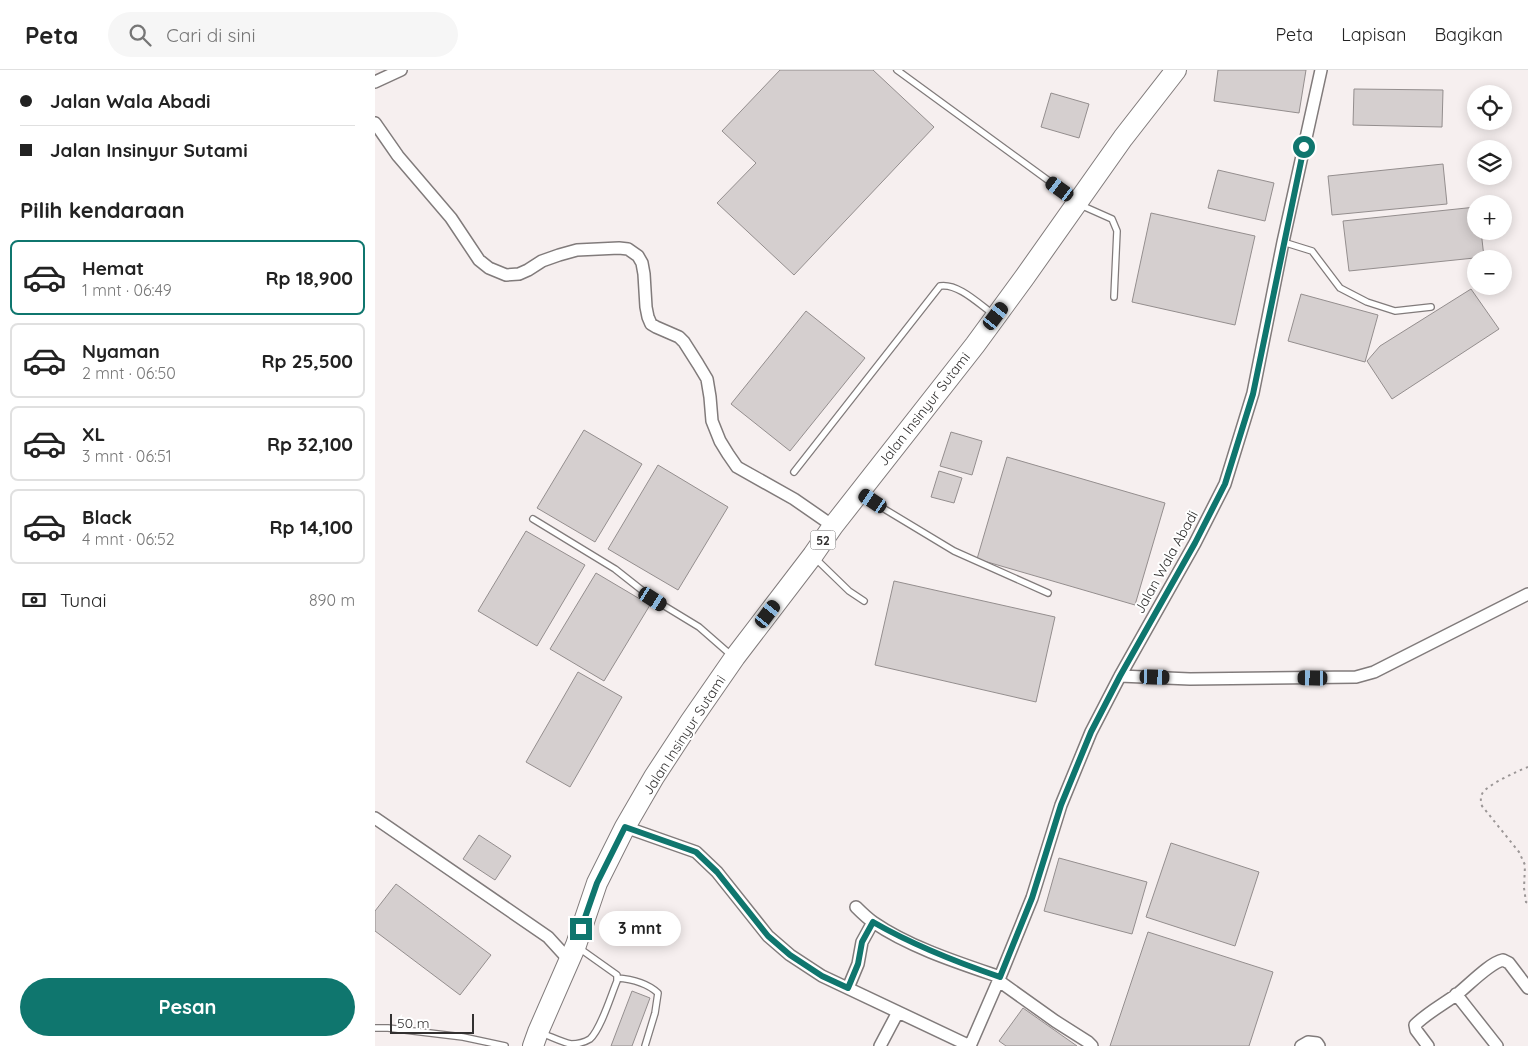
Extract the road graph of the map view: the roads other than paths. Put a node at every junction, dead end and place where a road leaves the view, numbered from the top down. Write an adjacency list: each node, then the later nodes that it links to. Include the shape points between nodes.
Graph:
1 (401, 70): 5 (street)
2 (897, 70): 7 (lane)
3 (1176, 70): 7 (highway, Jalan Insinyur Sutami / 52)
4 (1321, 70): 8 (street, Jalan Wala Abadi)
5 (375, 82)
6 (375, 124): 15 (street, via 397,156 451,218 479,260 489,268 505,275 519,274 542,261 577,250 619,248 628,249 638,256 644,274 645,307 651,324 679,337 707,379 712,421 727,454 737,467 795,499)
7 (1076, 203): 9 (lane, via 1112,219 1115,224); 11 (highway, Jalan Insinyur Sutami / 52)
8 (1283, 242): 10 (lane, via 1312,251 1340,288 1367,302 1395,311); 21 (street, Jalan Wala Abadi, via 1253,394 1225,484)
9 (1114, 297)
10 (1431, 307)
11 (996, 316): 12 (lane, via 957,288 940,286); 13 (highway, Jalan Insinyur Sutami / 52)
12 (794, 472)
13 (859, 492): 15 (highway, Jalan Insinyur Sutami / 52); 17 (lane, via 954,551)
14 (533, 519): 20 (lane, via 615,569 653,599 699,627)
15 (833, 526): 16 (highway, Jalan Insinyur Sutami / 52)
16 (813, 556): 19 (lane); 20 (highway, Jalan Insinyur Sutami / 52)
17 (1048, 593)
18 (1528, 594): 21 (street, via 1374,672 1356,677 1190,679)
19 (864, 601)
20 (735, 658): 23 (highway, Jalan Insinyur Sutami / 52, via 690,722)
21 (1120, 676): 28 (street, Jalan Wala Abadi, via 1091,732 1061,805 1032,898)
22 (375, 818): 26 (street)
23 (625, 827): 26 (highway, Jalan Insinyur Sutami / 52, via 597,883); 29 (street, via 696,852 717,872 768,936 822,976)
24 (856, 907): 25 (street)
25 (873, 922): 28 (street, via 902,938); 29 (street, via 862,942 858,964)
26 (572, 952): 27 (lane, via 612,971); 34 (highway, Jalan Insinyur Sutami / 52)
27 (617, 978): 35 (lane, via 599,1026); 38 (lane, via 631,979 658,992)
28 (999, 979): 40 (street, Jalan Wala Abadi); 41 (street)
29 (848, 988): 32 (street)
30 (1528, 988): 31 (street, via 1503,960)
31 (1457, 994): 44 (street, via 1415,1025); 45 (street)
32 (898, 1012): 39 (street); 40 (street)
33 (375, 1028): 36 (lane, via 463,1037)
34 (535, 1039): 35 (lane, via 571,1044)
35 (587, 1041): 37 (lane)
36 (505, 1046)
37 (593, 1046)
38 (645, 1046)
39 (880, 1046)
40 (970, 1046)
41 (1092, 1046)
42 (1301, 1046): 43 (street, via 1308,1042)
43 (1319, 1046)
44 (1428, 1046)
45 (1497, 1046)

